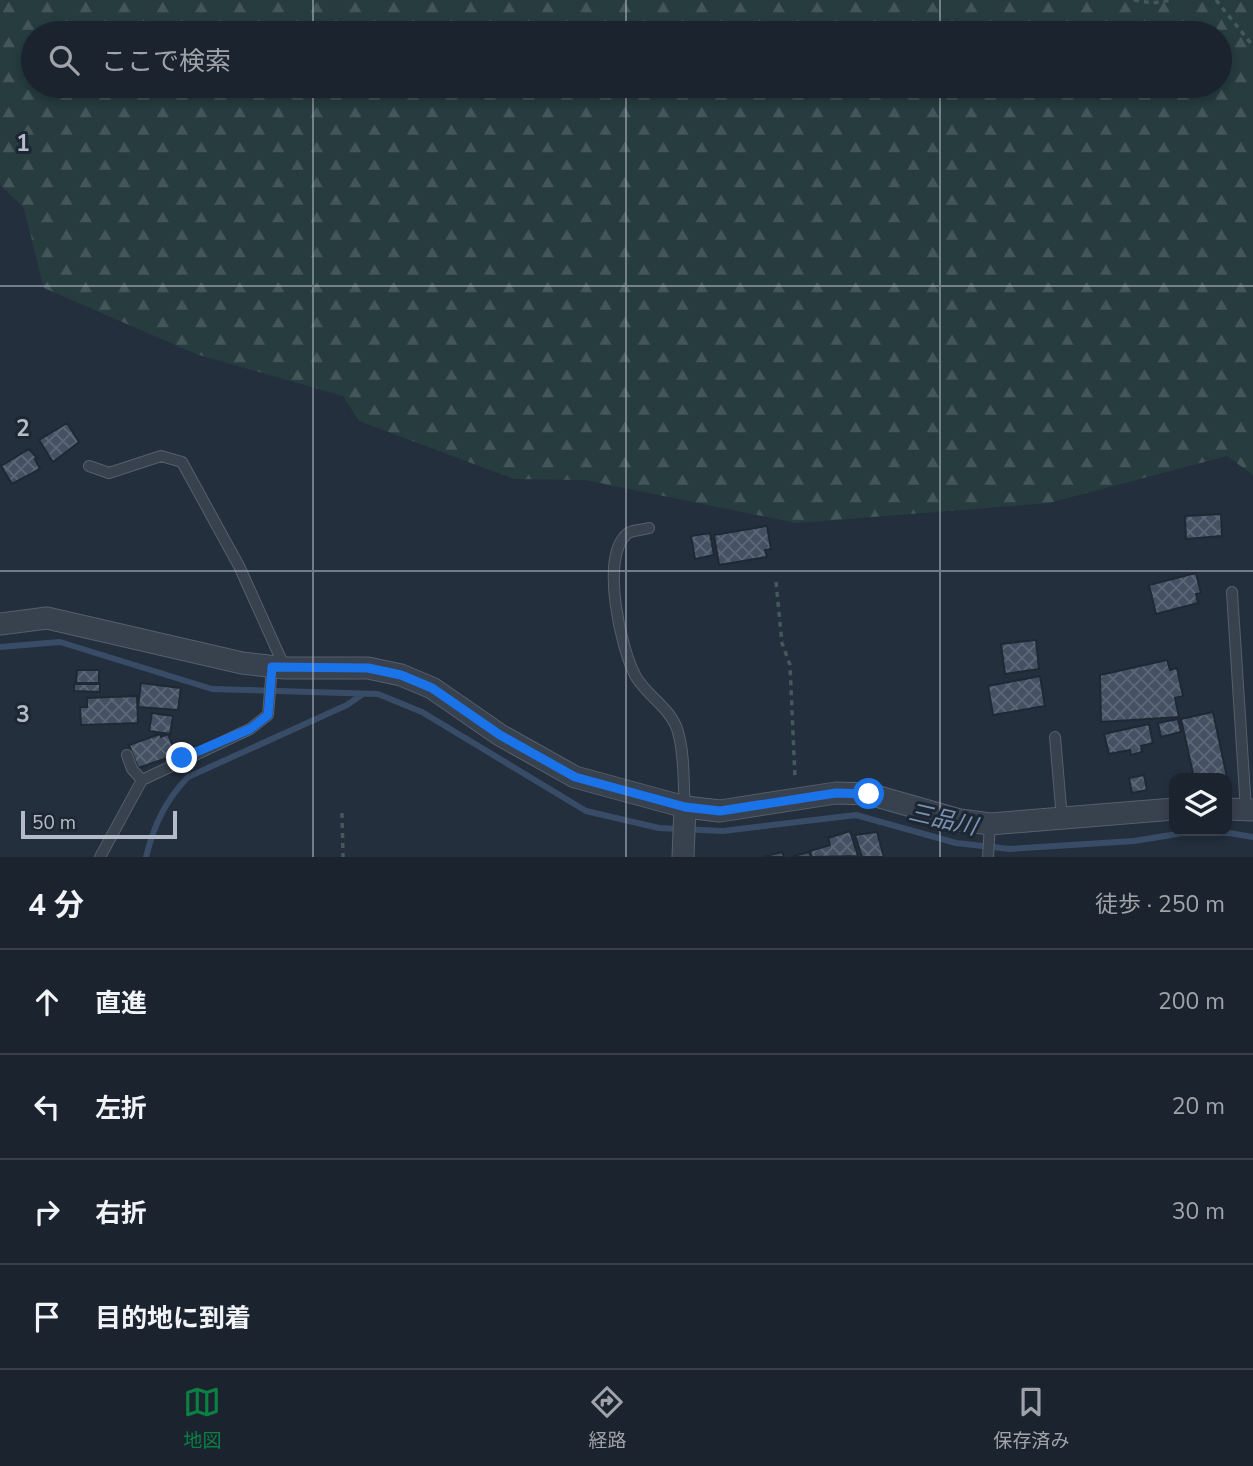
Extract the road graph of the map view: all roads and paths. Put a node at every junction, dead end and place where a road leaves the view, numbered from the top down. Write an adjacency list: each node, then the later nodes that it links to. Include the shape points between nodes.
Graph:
1 (1134, 0): 2 (path)
2 (1173, 0)
3 (1216, 0): 4 (path)
4 (1253, 46)
5 (89, 466): 10 (lane, via 109,473 162,456 181,463 239,566)
6 (649, 528): 20 (lane, via 630,531 621,541 614,562 615,592 621,636 636,677 678,732)
7 (776, 582): 14 (path, via 782,643 790,665)
8 (1232, 592): 16 (lane)
9 (0, 624): 10 (street, via 47,618)
10 (276, 672): 13 (lane, via 268,715 250,729); 20 (street, via 368,668 401,675 432,688 500,735 575,777)
11 (1055, 737): 18 (lane)
12 (127, 755): 13 (lane)
13 (142, 780): 21 (lane)
14 (795, 798): 19 (street, via 869,794); 20 (street, via 720,811)
15 (1169, 809): 18 (street)
16 (1242, 810)
17 (342, 813): 22 (path)
18 (1062, 819): 19 (street)
19 (990, 829): 23 (lane)
20 (685, 833)
21 (100, 857)
22 (343, 857)
23 (988, 857)

